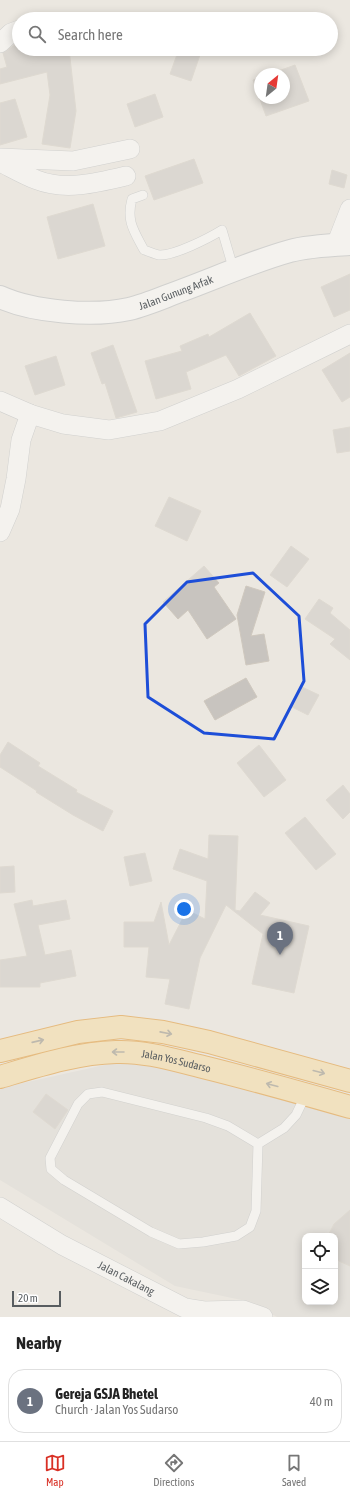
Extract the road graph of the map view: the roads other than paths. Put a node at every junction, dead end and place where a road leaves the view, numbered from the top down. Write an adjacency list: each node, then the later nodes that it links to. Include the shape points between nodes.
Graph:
1 (12, 33): 2 (street)
2 (0, 43)
3 (130, 149): 4 (street, via 73,161)
4 (0, 158)
5 (0, 162): 6 (street, via 38,180 67,186)
6 (126, 176)
7 (143, 195): 10 (lane, via 132,199 129,210 130,223 144,250 159,255 172,252 222,230)
8 (350, 209): 9 (street)
9 (343, 244): 10 (street, Jalan Gunung Arfak, via 291,251)
10 (234, 271): 11 (street, Jalan Gunung Arfak, via 129,309 99,312 65,311 37,308)
11 (0, 297)
12 (350, 334): 14 (street, via 238,390 160,421 109,430 63,424)
13 (0, 401): 14 (street)
14 (30, 414): 15 (street, via 20,440 10,509)
15 (0, 532)
16 (0, 1051): 18 (highway, one-way to 18, via 78,1032 121,1027 209,1042)
17 (0, 1077): 19 (highway, Jalan Yos Sudarso, one-way to 17, via 154,1055 116,1052 84,1055)
18 (350, 1081)
19 (306, 1094): 20 (highway, Jalan Yos Sudarso); 21 (lane, via 296,1114 284,1128)
20 (350, 1107)
21 (258, 1144): 21 (lane, via 256,1211 250,1227 236,1236 203,1242 179,1244 151,1232 64,1180 51,1169 50,1158 78,1104 88,1094 102,1092 206,1118 228,1126)
22 (0, 1207): 23 (street, Jalan Cakalang)
23 (182, 1313): 24 (street, Jalan Cakalang, via 243,1310)
24 (263, 1317)

